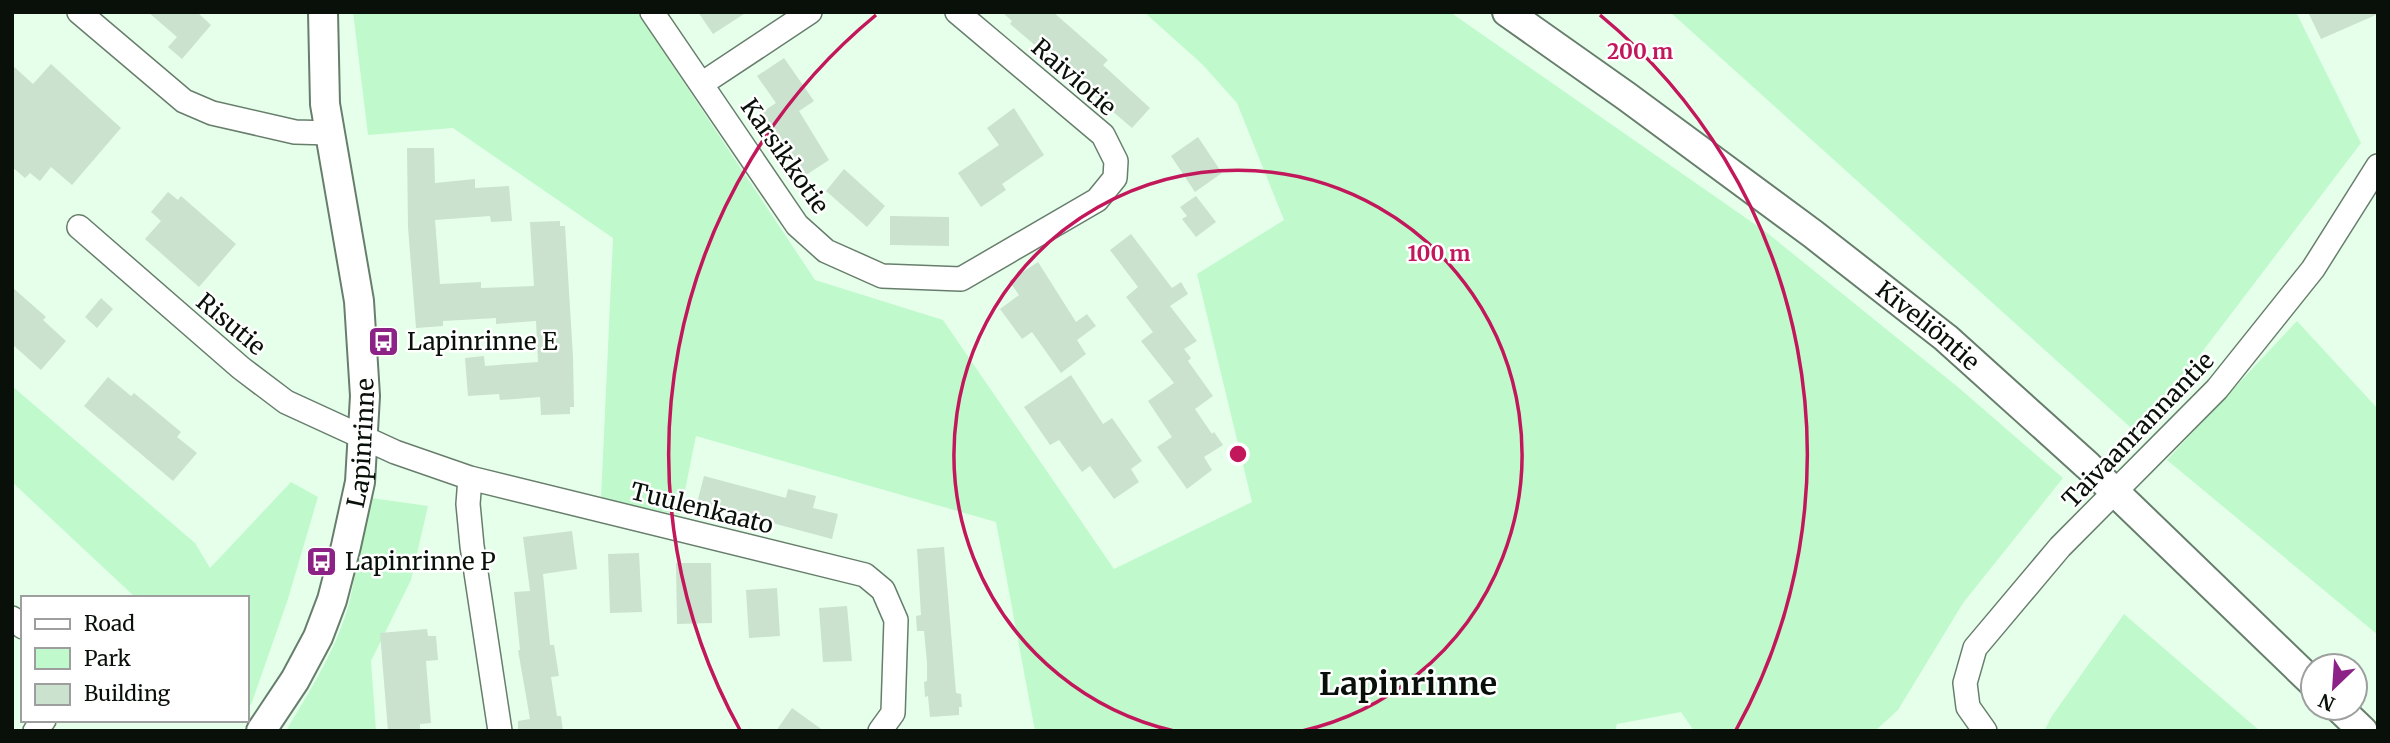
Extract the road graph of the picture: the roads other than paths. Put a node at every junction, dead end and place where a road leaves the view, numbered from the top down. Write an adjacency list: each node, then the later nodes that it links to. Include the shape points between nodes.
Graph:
1 (79, 12): 8 (street, via 184,101 212,113 295,132)
2 (323, 12): 8 (street, Lapinrinne, via 325,104)
3 (652, 12): 7 (street, Karsikkotie)
4 (810, 12): 7 (street)
5 (957, 12): 9 (street, Raiviotie, via 1103,135)
6 (1507, 12): 14 (street, Kiveliöntie, via 1813,234 1946,338)
7 (703, 83): 9 (street, Karsikkotie, via 797,225 826,251 882,276 961,279 1097,200 1115,178)
8 (331, 133): 12 (street, Lapinrinne, via 359,302)
9 (1116, 162)
10 (2378, 166): 14 (street, Taivaanrannantie, via 2313,269 2217,389)
11 (79, 227): 12 (street, Risutie, via 286,402)
12 (363, 438): 13 (street, Tuulenkaato); 16 (street, Lapinrinne, via 360,482 332,600 295,680)
13 (470, 478): 17 (street, via 472,546); 18 (street, Tuulenkaato, via 866,575 883,590 897,620 893,713)
14 (2114, 492): 15 (street, Kiveliöntie); 19 (street, Taivaanrannantie, via 2060,547 1975,648 1965,683 1968,707)
15 (2299, 669)
16 (261, 731)
17 (500, 731)
18 (880, 731)
19 (1985, 731)

